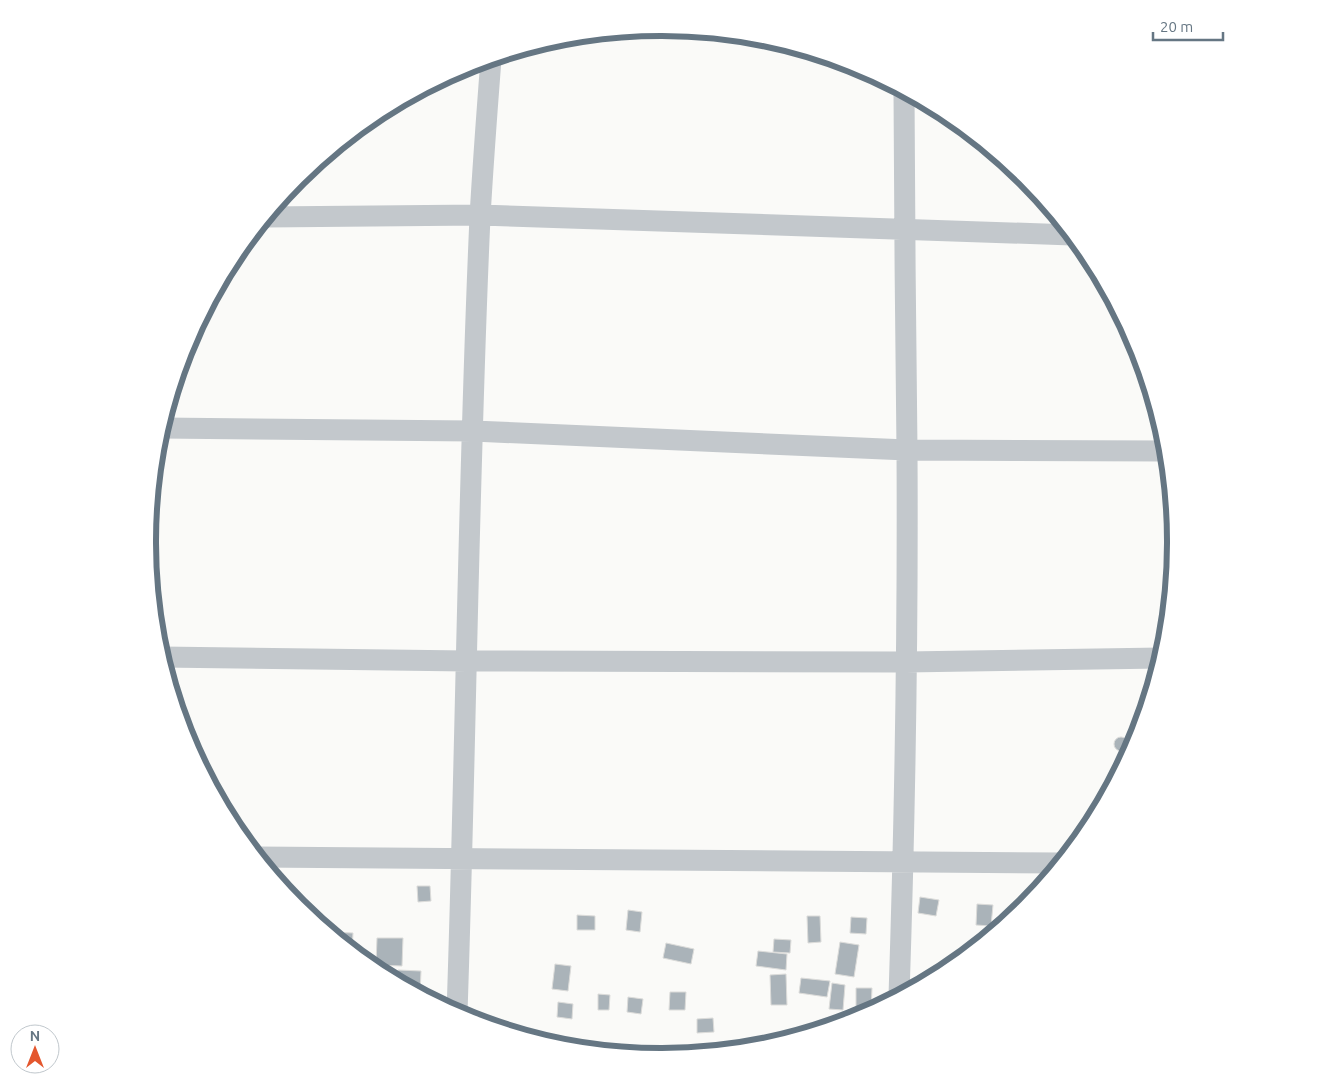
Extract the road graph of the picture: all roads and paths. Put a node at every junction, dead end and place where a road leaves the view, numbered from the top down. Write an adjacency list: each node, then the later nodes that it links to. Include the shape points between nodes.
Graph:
1 (490, 66): 3 (street)
2 (904, 98): 5 (street)
3 (480, 215): 4 (street); 5 (street); 8 (street)
4 (274, 217)
5 (904, 230): 6 (street); 9 (street)
6 (1064, 235)
7 (169, 428): 8 (street)
8 (473, 431): 9 (street); 13 (street)
9 (907, 450): 10 (street); 14 (street)
10 (1159, 451)
11 (169, 657): 13 (street)
12 (1154, 658): 14 (street)
13 (467, 661): 14 (street); 16 (street)
14 (906, 662): 17 (street)
15 (266, 857): 16 (street)
16 (462, 859): 17 (street); 20 (street)
17 (903, 861): 18 (street); 19 (street)
18 (1052, 863)
19 (899, 988)
20 (457, 1004)

